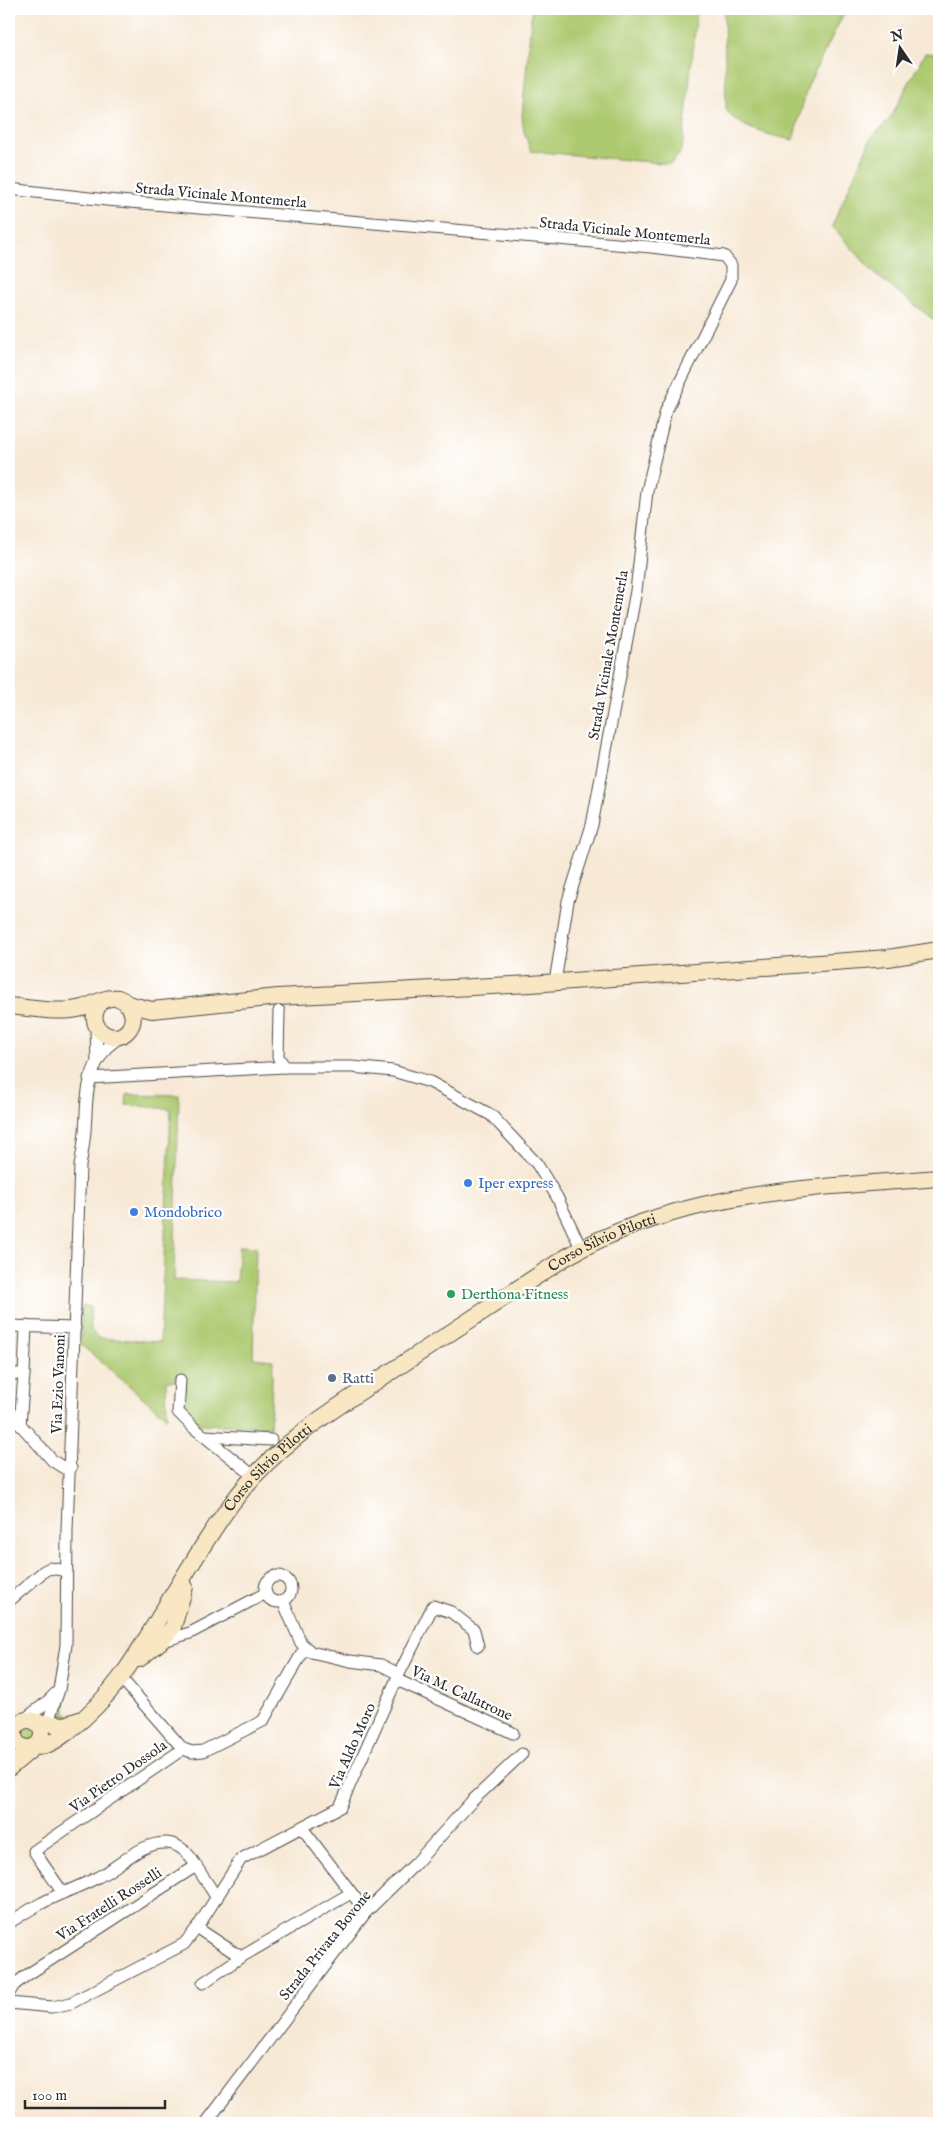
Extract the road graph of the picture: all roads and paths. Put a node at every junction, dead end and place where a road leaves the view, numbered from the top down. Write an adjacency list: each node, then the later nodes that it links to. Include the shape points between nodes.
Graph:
1 (9, 189): 3 (street, Strada Vicinale Montemerla, via 650,247 724,256 731,265 731,280 666,410 646,491 636,590 594,815 568,901)
2 (939, 950): 3 (street, via 888,958)
3 (555, 982): 7 (street, via 278,997)
4 (100, 1002): 5 (street, via 113,998); 8 (street); 10 (street, via 94,1014)
5 (128, 1004): 7 (street, via 152,1010); 11 (street, via 133,1019)
6 (9, 1006): 8 (street)
7 (178, 1008): 11 (street)
8 (59, 1010): 10 (street)
9 (279, 1011): 13 (street, via 278,1057)
10 (96, 1027): 11 (street, via 112,1036); 12 (street)
11 (126, 1031): 12 (street, Via Ezio Vanoni, via 106,1048)
12 (97, 1062): 14 (street, Via Ezio Vanoni)
13 (284, 1067): 14 (street); 16 (street, via 393,1071 430,1082 491,1115 537,1164)
14 (89, 1078): 19 (street, Via Ezio Vanoni, via 80,1166)
15 (939, 1178): 16 (street, Corso Silvio Pilotti, via 780,1191 711,1203 647,1219)
16 (581, 1248): 28 (street, Corso Silvio Pilotti, via 329,1413 271,1458)
17 (9, 1326): 18 (street)
18 (26, 1326): 19 (street); 21 (street)
19 (75, 1328): 27 (street, Via Ezio Vanoni)
20 (9, 1374): 21 (street)
21 (24, 1374): 24 (street)
22 (180, 1380): 25 (street, via 178,1412)
23 (9, 1412): 24 (street)
24 (20, 1425): 27 (street, via 53,1461 64,1468)
25 (204, 1436): 26 (street); 28 (street)
26 (271, 1440)
27 (71, 1468): 29 (street, Via Ezio Vanoni)
28 (255, 1477): 33 (street, Corso Silvio Pilotti, via 233,1502 193,1564)
29 (67, 1571): 32 (street, via 50,1568 44,1571); 39 (street, Via Ezio Vanoni, via 66,1645)
30 (266, 1593): 31 (street, via 275,1601); 31 (street, via 268,1581 275,1576 284,1577 291,1587 290,1595); 34 (street)
31 (283, 1600): 36 (street)
32 (9, 1601)
33 (164, 1626): 34 (street); 34 (street, via 180,1637); 38 (street, Corso Silvio Pilotti)
34 (198, 1628)
35 (478, 1646): 37 (street, Via Aldo Moro, via 474,1630 451,1612 433,1606)
36 (305, 1648): 37 (street, Via M. Callatrone, via 320,1655 381,1665); 45 (street, via 263,1721 203,1752)
37 (398, 1677): 43 (street, Via M. Callatrone); 48 (street, Via Aldo Moro, via 340,1808)
38 (121, 1678): 40 (street, Corso Silvio Pilotti); 45 (street, Via Pietro Dossola)
39 (58, 1690): 41 (street); 42 (street, Via Ezio Vanoni, via 50,1716)
40 (86, 1718): 42 (street, via 65,1725); 44 (street, Corso Silvio Pilotti, via 59,1739 43,1747)
41 (22, 1723): 42 (street); 44 (street, via 42,1729 42,1737); 44 (street, via 14,1729 15,1742 22,1747)
42 (54, 1724)
43 (513, 1733)
44 (34, 1747): 47 (street, Corso Silvio Pilotti)
45 (183, 1749): 51 (street, Via Pietro Dossola, via 34,1851)
46 (522, 1754): 53 (street, Strada Privata Bovone, via 472,1801)
47 (9, 1768)
48 (303, 1828): 50 (street); 52 (street, Via Aldo Moro, via 241,1859)
49 (196, 1866): 51 (street, via 180,1847 168,1843 154,1845 139,1850 100,1877); 52 (street); 58 (street, Via Fratelli Rosselli, via 27,1975)
50 (352, 1893): 53 (street); 56 (street)
51 (64, 1894): 54 (street, via 42,1902)
52 (217, 1898): 55 (street, Via Aldo Moro)
53 (366, 1912): 60 (street, Strada Privata Bovone)
54 (9, 1923)
55 (197, 1928): 56 (street); 59 (street, Via Aldo Moro, via 184,1944 71,2003 52,2007)
56 (241, 1957): 57 (street)
57 (203, 1983)
58 (9, 1993)
59 (9, 2003)
60 (206, 2123)

